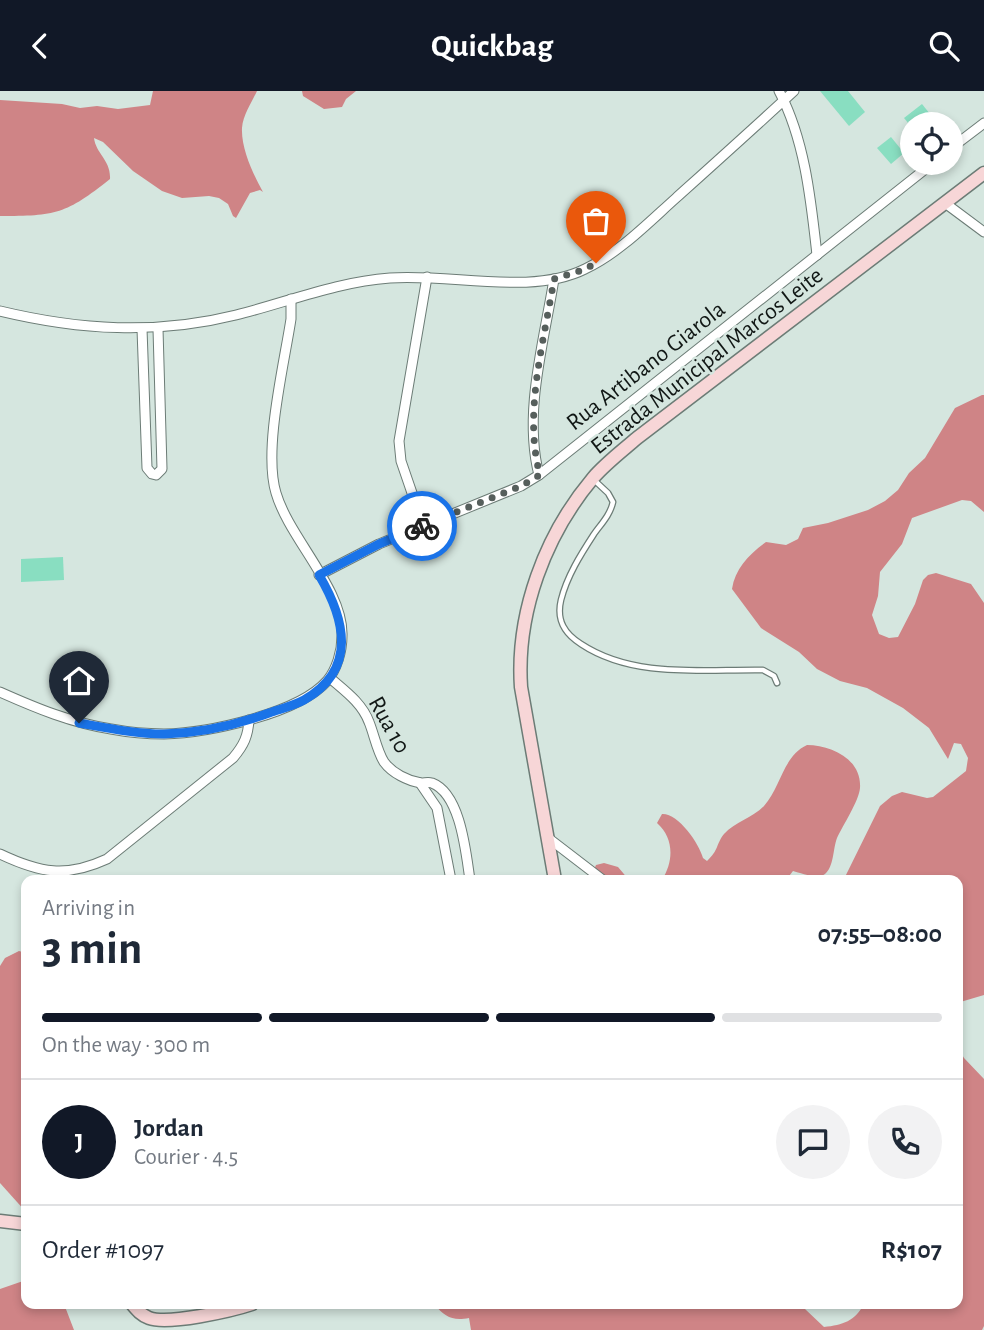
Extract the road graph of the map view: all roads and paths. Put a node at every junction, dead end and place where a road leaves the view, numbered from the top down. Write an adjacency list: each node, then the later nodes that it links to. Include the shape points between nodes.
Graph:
1 (779, 91): 3 (street)
2 (794, 91): 3 (street)
3 (784, 100): 10 (street, via 808,186); 12 (street, via 609,255)
4 (984, 123): 5 (street)
5 (963, 139)
6 (984, 173): 8 (street, Estrada Municipal Marcos Leite)
7 (918, 175): 10 (street, Rua Artibano Giarola)
8 (945, 203): 9 (street); 18 (street, Estrada Municipal Marcos Leite, via 637,438)
9 (984, 232)
10 (817, 255): 17 (street, Rua Artibano Giarola)
11 (427, 277): 12 (street); 13 (street, via 364,281); 19 (street, via 399,441 401,461)
12 (554, 279): 17 (street, via 533,413)
13 (291, 299): 15 (street, via 237,315); 20 (street, via 272,467 275,492 286,519)
14 (0, 311): 16 (street, via 35,319)
15 (158, 328): 16 (street); 16 (street, via 162,469 156,475 147,468)
16 (142, 329)
17 (540, 475): 19 (street, Rua Artibano Giarola)
18 (593, 479): 22 (lane, via 613,502 566,582 559,612 569,636 621,664 763,670); 28 (street, Estrada Municipal Marcos Leite, via 559,526 536,579 524,624 521,687)
19 (423, 525): 20 (street, Rua Artibano Giarola)
20 (319, 575): 21 (street, via 339,613 343,634)
21 (330, 678): 24 (street, via 303,701); 25 (street, Rua 10, via 363,710 384,762)
22 (778, 683)
23 (0, 692): 24 (street, via 79,723 112,729 163,734)
24 (249, 720): 29 (street, via 243,747 233,758 107,859 87,868 51,872)
25 (420, 783): 26 (street, Rua 10, via 432,783); 27 (street, Rua 10)
26 (452, 804): 27 (street); 31 (street)
27 (437, 808): 30 (street, Rua 10)
28 (547, 837): 32 (street, Estrada Municipal Marcos Leite); 33 (street)
29 (0, 854)
30 (450, 875)
31 (469, 875)
32 (554, 875)
33 (596, 875)
34 (0, 1221): 35 (street)
35 (21, 1223)
36 (136, 1309): 37 (street, via 162,1321)
37 (229, 1309)

